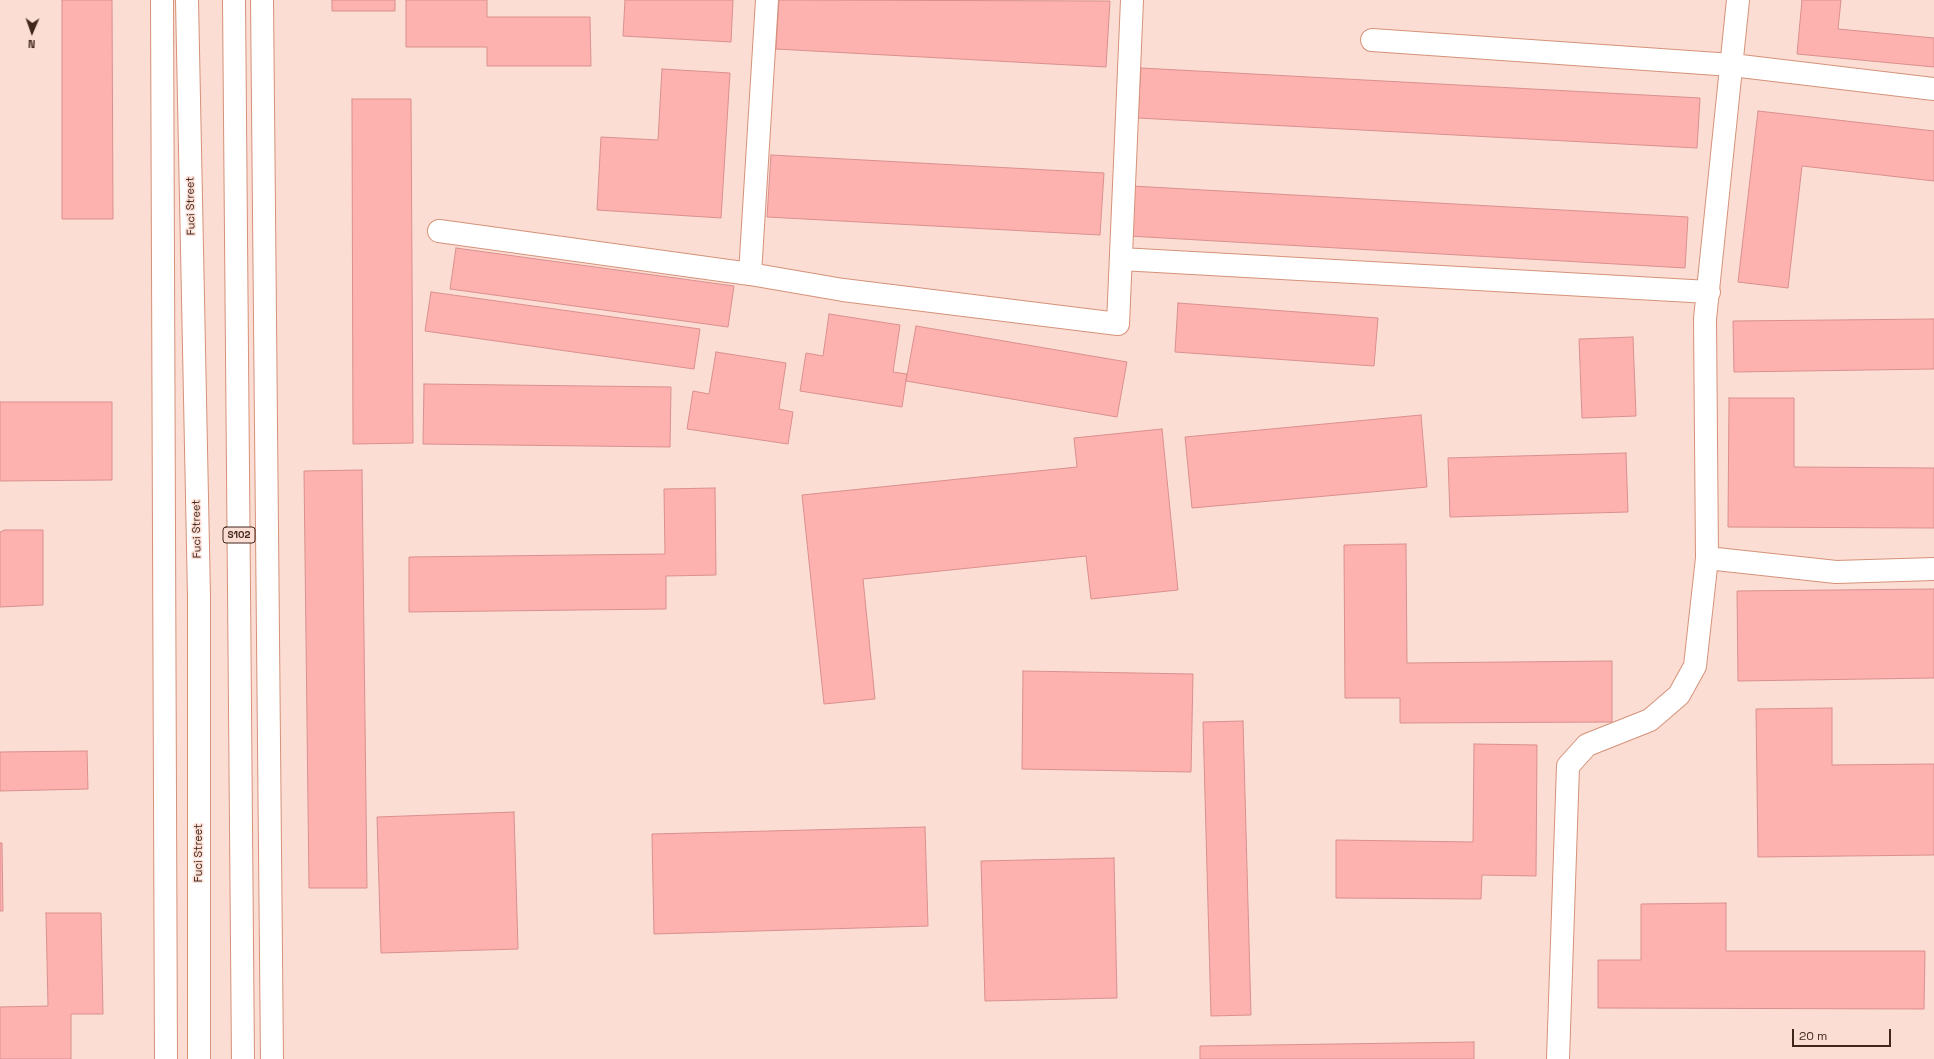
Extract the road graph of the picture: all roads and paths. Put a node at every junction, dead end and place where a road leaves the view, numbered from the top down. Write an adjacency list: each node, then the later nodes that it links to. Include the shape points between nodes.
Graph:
1 (162, 0): 17 (main road)
2 (262, 0): 20 (main road)
3 (767, 0): 13 (main road)
4 (1132, 0): 12 (main road)
5 (1738, 0): 9 (main road)
6 (234, 5): 19 (main road, S102)
7 (187, 7): 18 (main road, Fuci Street, via 199,597)
8 (1372, 40): 9 (main road)
9 (1732, 65): 10 (main road); 14 (main road)
10 (1934, 89)
11 (438, 231): 13 (main road)
12 (1121, 259): 13 (main road, via 1118,324 843,290); 14 (main road)
13 (750, 274)
14 (1709, 292): 15 (main road, via 1705,319)
15 (1707, 558): 16 (main road, via 1836,572); 21 (main road, via 1695,666 1679,695 1650,720 1587,745 1568,766)
16 (1934, 569)
17 (166, 1059)
18 (199, 1059)
19 (243, 1059)
20 (272, 1059)
21 (1558, 1059)

